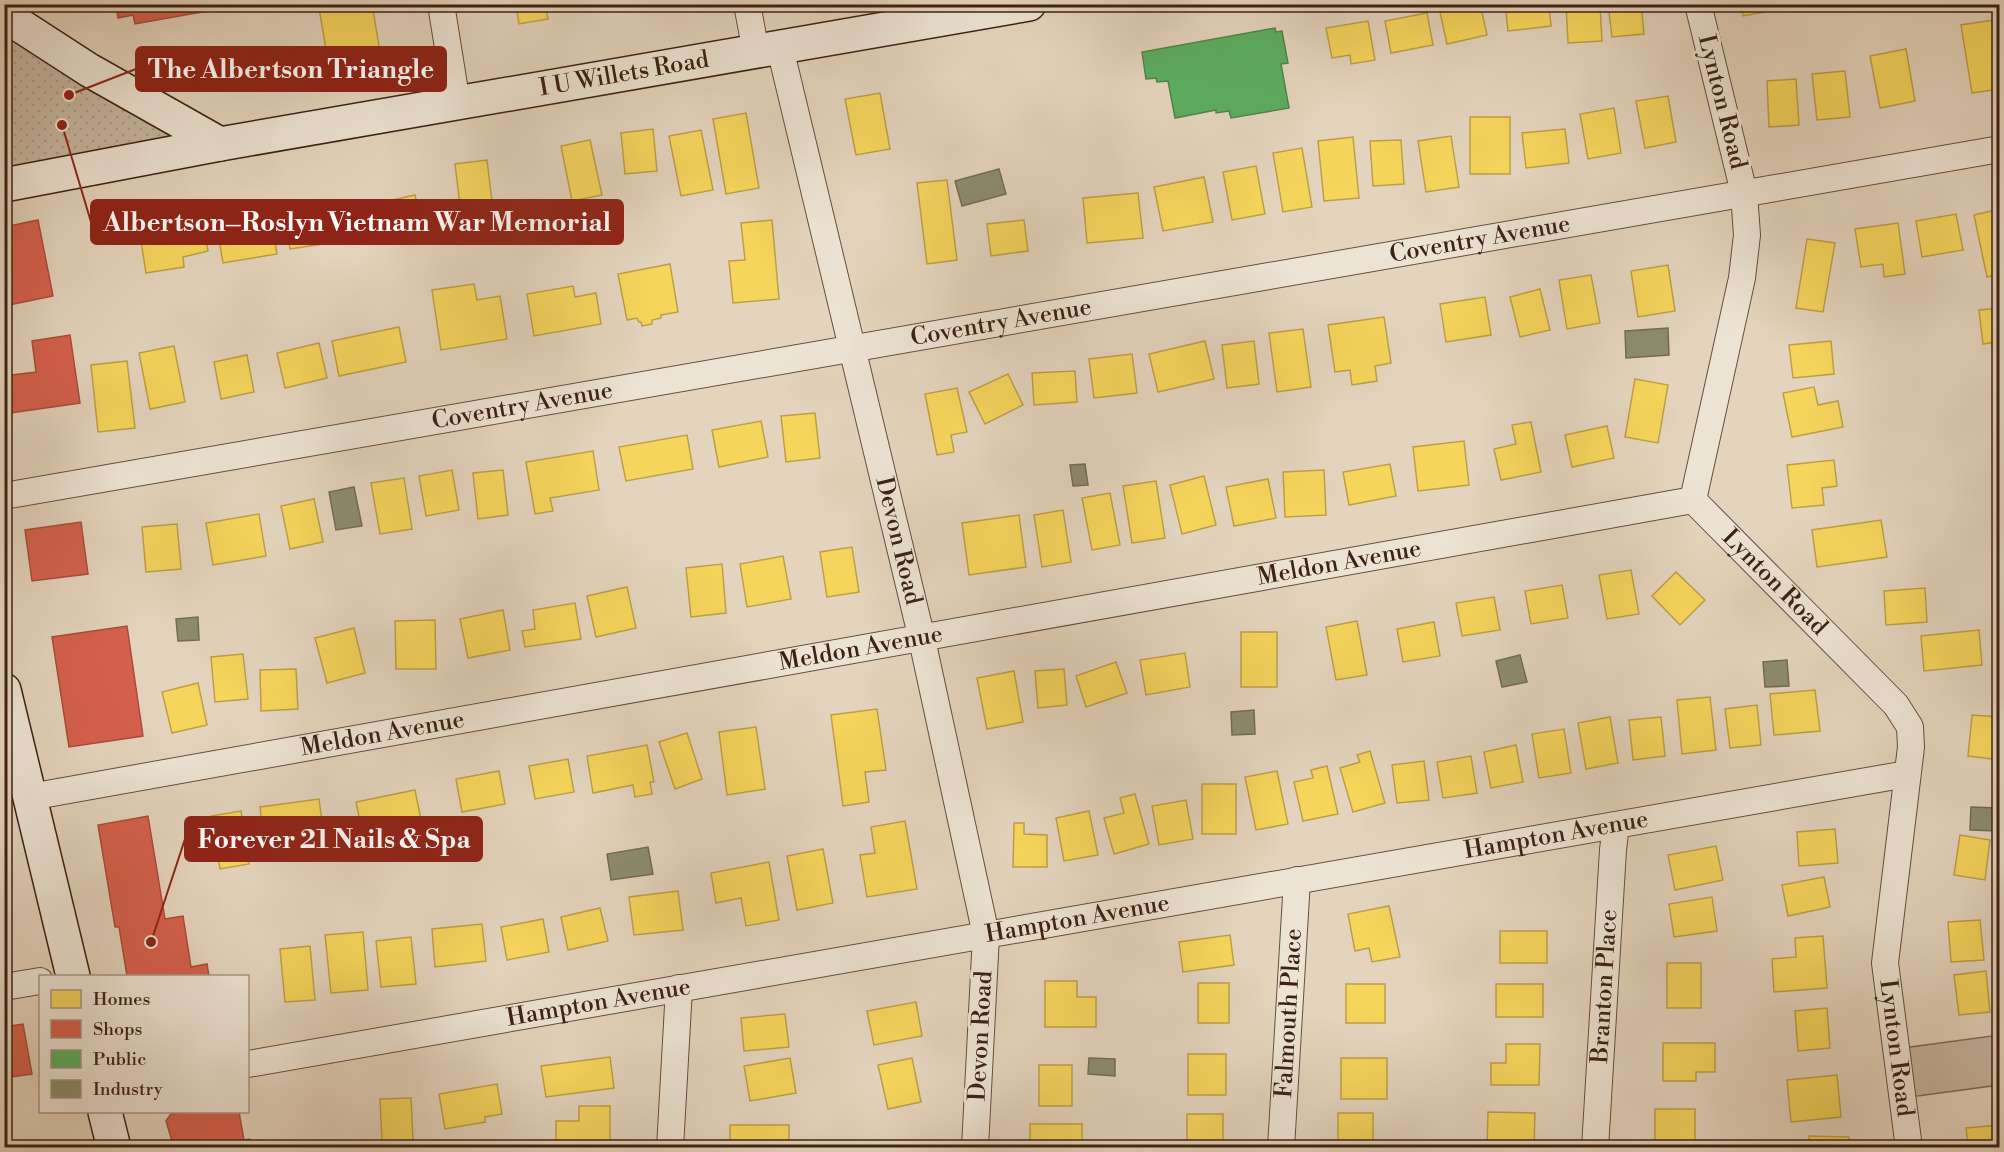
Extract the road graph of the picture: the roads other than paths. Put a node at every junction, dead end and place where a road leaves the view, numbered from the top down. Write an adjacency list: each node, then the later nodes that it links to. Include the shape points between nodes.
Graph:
1 (441, 4): 7 (street)
2 (747, 4): 6 (street, Devon Road)
3 (1029, 4): 6 (main road, I U Willets Road)
4 (1698, 4): 11 (street, Lynton Road)
5 (4, 15): 8 (main road, via 89,70)
6 (768, 50): 7 (main road, I U Willets Road); 12 (street, Devon Road)
7 (457, 104): 8 (main road, I U Willets Road)
8 (220, 144): 10 (main road, I U Willets Road)
9 (2000, 149): 11 (street, Coventry Avenue)
10 (4, 185)
11 (1744, 193): 12 (street, Coventry Avenue); 14 (street, Lynton Road, via 1747,235 1742,278)
12 (852, 348): 13 (street, Coventry Avenue); 15 (street, Devon Road)
13 (4, 496)
14 (1693, 500): 15 (street, Meldon Avenue); 17 (street, Lynton Road, via 1896,705 1910,728)
15 (922, 638): 18 (street, Meldon Avenue); 21 (street, Devon Road)
16 (4, 690): 18 (main road)
17 (1907, 774): 19 (street, Hampton Avenue); 33 (street, Lynton Road, via 1885,963)
18 (30, 797): 22 (main road)
19 (1616, 825): 20 (street, Hampton Avenue); 32 (street, Branton Place)
20 (1297, 880): 21 (street, Hampton Avenue); 31 (street, Falmouth Place)
21 (986, 935): 25 (street, Hampton Avenue); 30 (street, Devon Road)
22 (72, 975)
23 (39, 981): 24 (street)
24 (4, 987)
25 (679, 988): 26 (street, Hampton Avenue); 29 (street)
26 (249, 1064)
27 (105, 1113): 28 (main road)
28 (114, 1148)
29 (670, 1148)
30 (975, 1148)
31 (1281, 1148)
32 (1595, 1148)
33 (1909, 1148)

